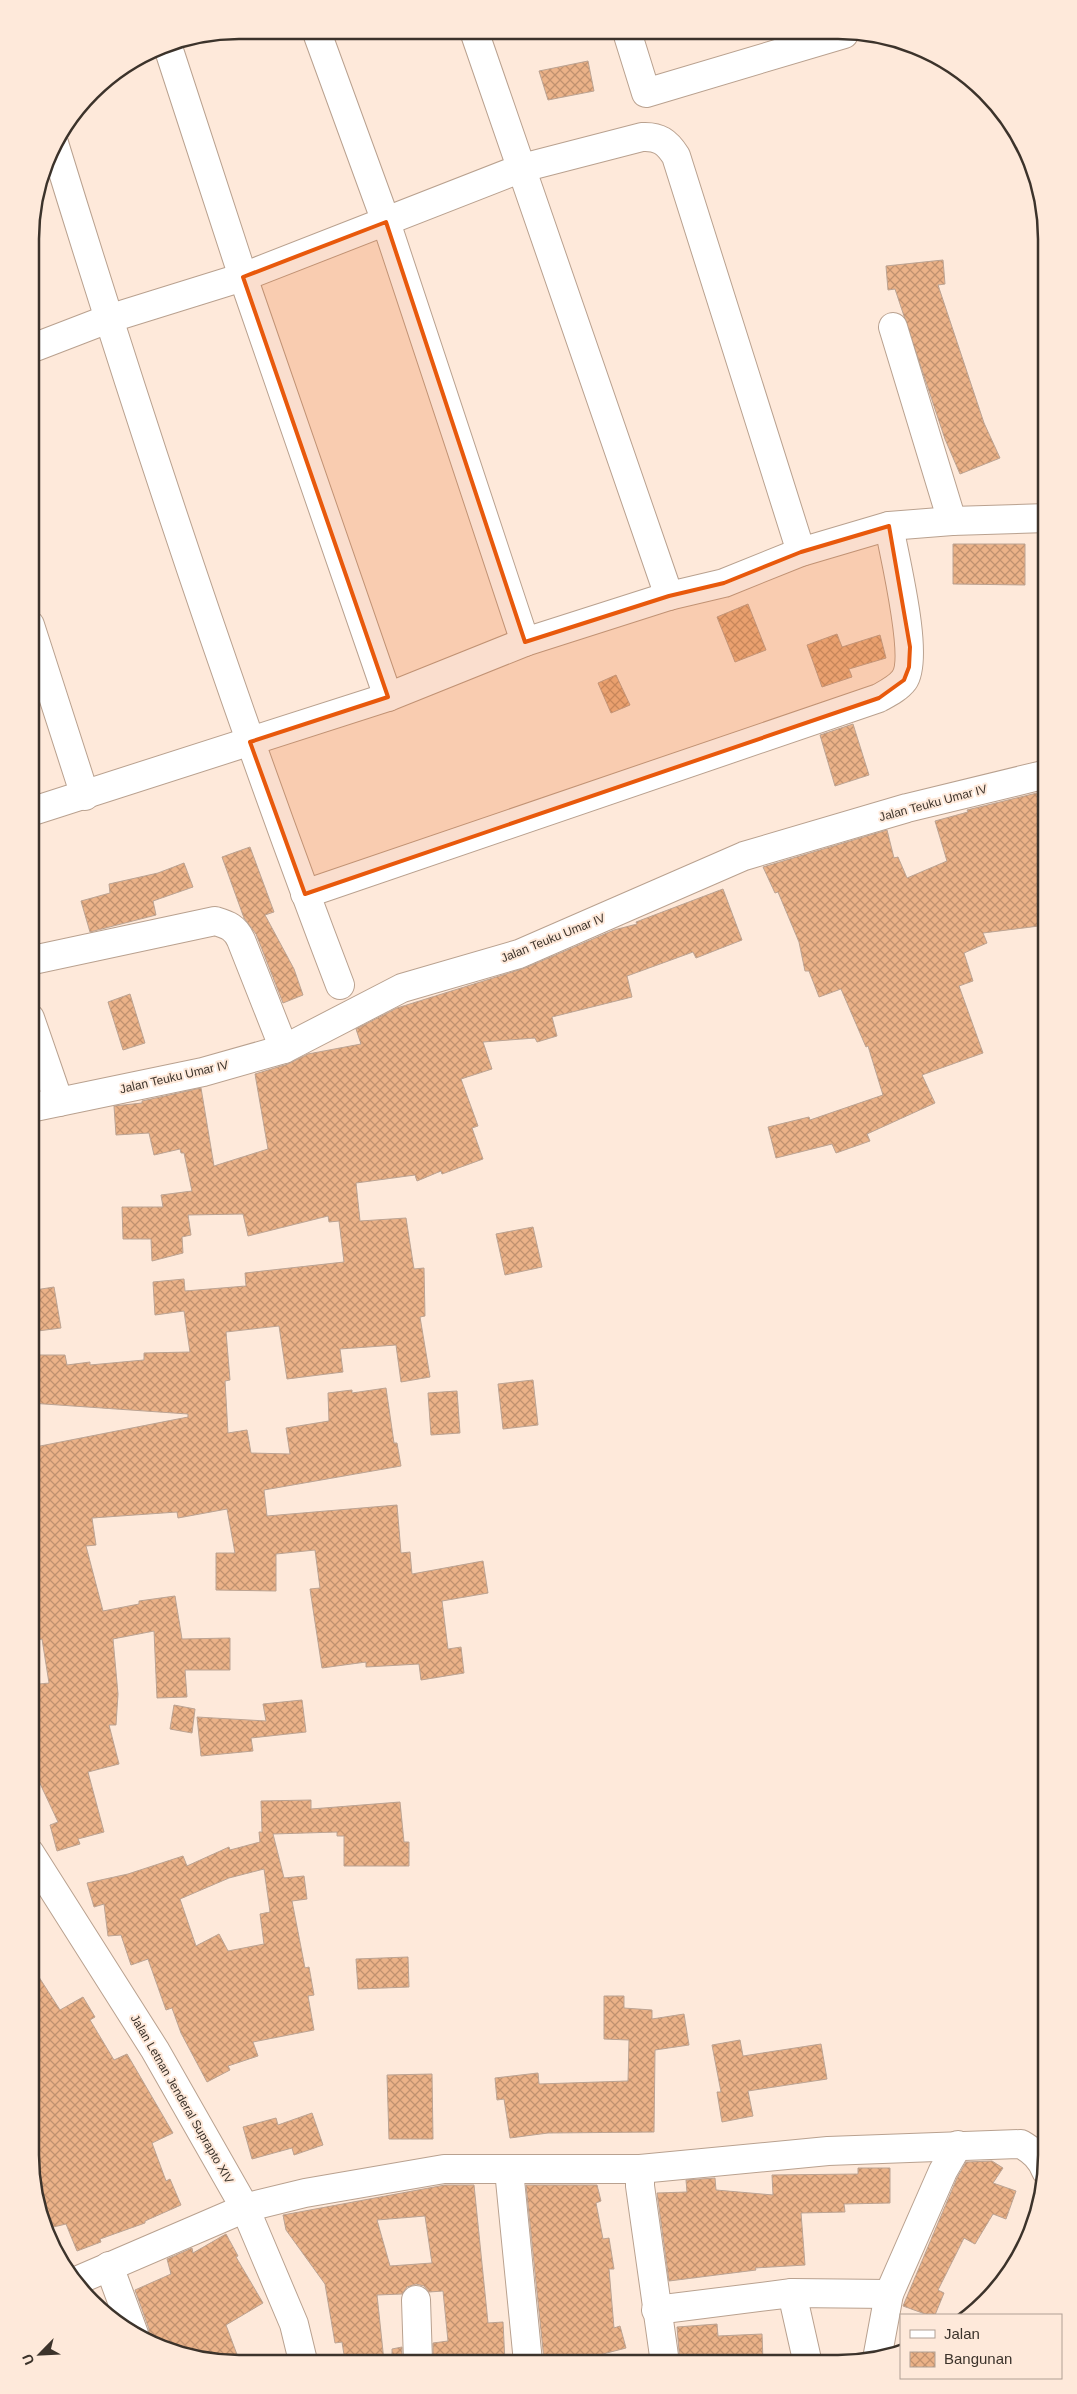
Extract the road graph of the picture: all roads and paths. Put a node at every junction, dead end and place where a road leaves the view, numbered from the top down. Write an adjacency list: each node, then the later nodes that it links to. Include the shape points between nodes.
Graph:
1 (319, 39): 8 (street)
2 (476, 39): 7 (street)
3 (629, 39): 4 (street, via 646,93)
4 (825, 39)
5 (169, 51): 9 (street)
6 (57, 154): 10 (street)
7 (522, 168): 8 (street); 16 (street, via 642,137 654,136 668,144 676,156); 17 (street)
8 (386, 222): 9 (street); 18 (street)
9 (243, 278): 10 (street); 20 (street)
10 (108, 319): 12 (street); 21 (street)
11 (893, 327): 14 (street)
12 (39, 346)
13 (1038, 518): 14 (street)
14 (952, 521): 15 (street)
15 (889, 526): 16 (street); 25 (street, via 910,647 910,667 904,680 892,691)
16 (801, 552): 17 (street, via 724,583)
17 (669, 596): 18 (street)
18 (525, 642): 20 (street)
19 (39, 653): 23 (street)
20 (388, 697): 21 (street)
21 (250, 742): 23 (street); 25 (street)
22 (1038, 776): 29 (street, Jalan Teuku Umar IV, via 908,808 744,856 519,954 402,988)
23 (85, 796): 24 (street)
24 (39, 809)
25 (306, 894): 27 (street)
26 (39, 959): 29 (street, via 215,921 228,925 236,930 241,940)
27 (340, 985)
28 (39, 1043): 30 (street)
29 (284, 1049): 30 (street, Jalan Teuku Umar IV, via 203,1072)
30 (60, 1102): 31 (street, Jalan Teuku Umar IV)
31 (39, 1106)
32 (39, 1867): 37 (street, Jalan Letnan Jenderal Suprapto XIV, via 156,2050)
33 (958, 2145): 34 (street, via 1021,2144); 35 (street, via 828,2151); 41 (street, via 943,2171)
34 (1038, 2157)
35 (640, 2169): 36 (street); 43 (street)
36 (508, 2170): 37 (street, via 444,2169 305,2193); 48 (street)
37 (245, 2208): 38 (street); 46 (street, Jalan Letnan Jenderal Suprapto XIV, via 294,2324)
38 (109, 2266): 39 (street); 44 (street)
39 (81, 2279)
40 (792, 2293): 41 (street); 43 (street); 50 (street)
41 (889, 2294): 45 (street)
42 (416, 2300): 47 (street)
43 (656, 2310): 49 (street)
44 (130, 2323)
45 (879, 2351)
46 (302, 2355)
47 (418, 2355)
48 (527, 2355)
49 (664, 2355)
50 (806, 2355)

